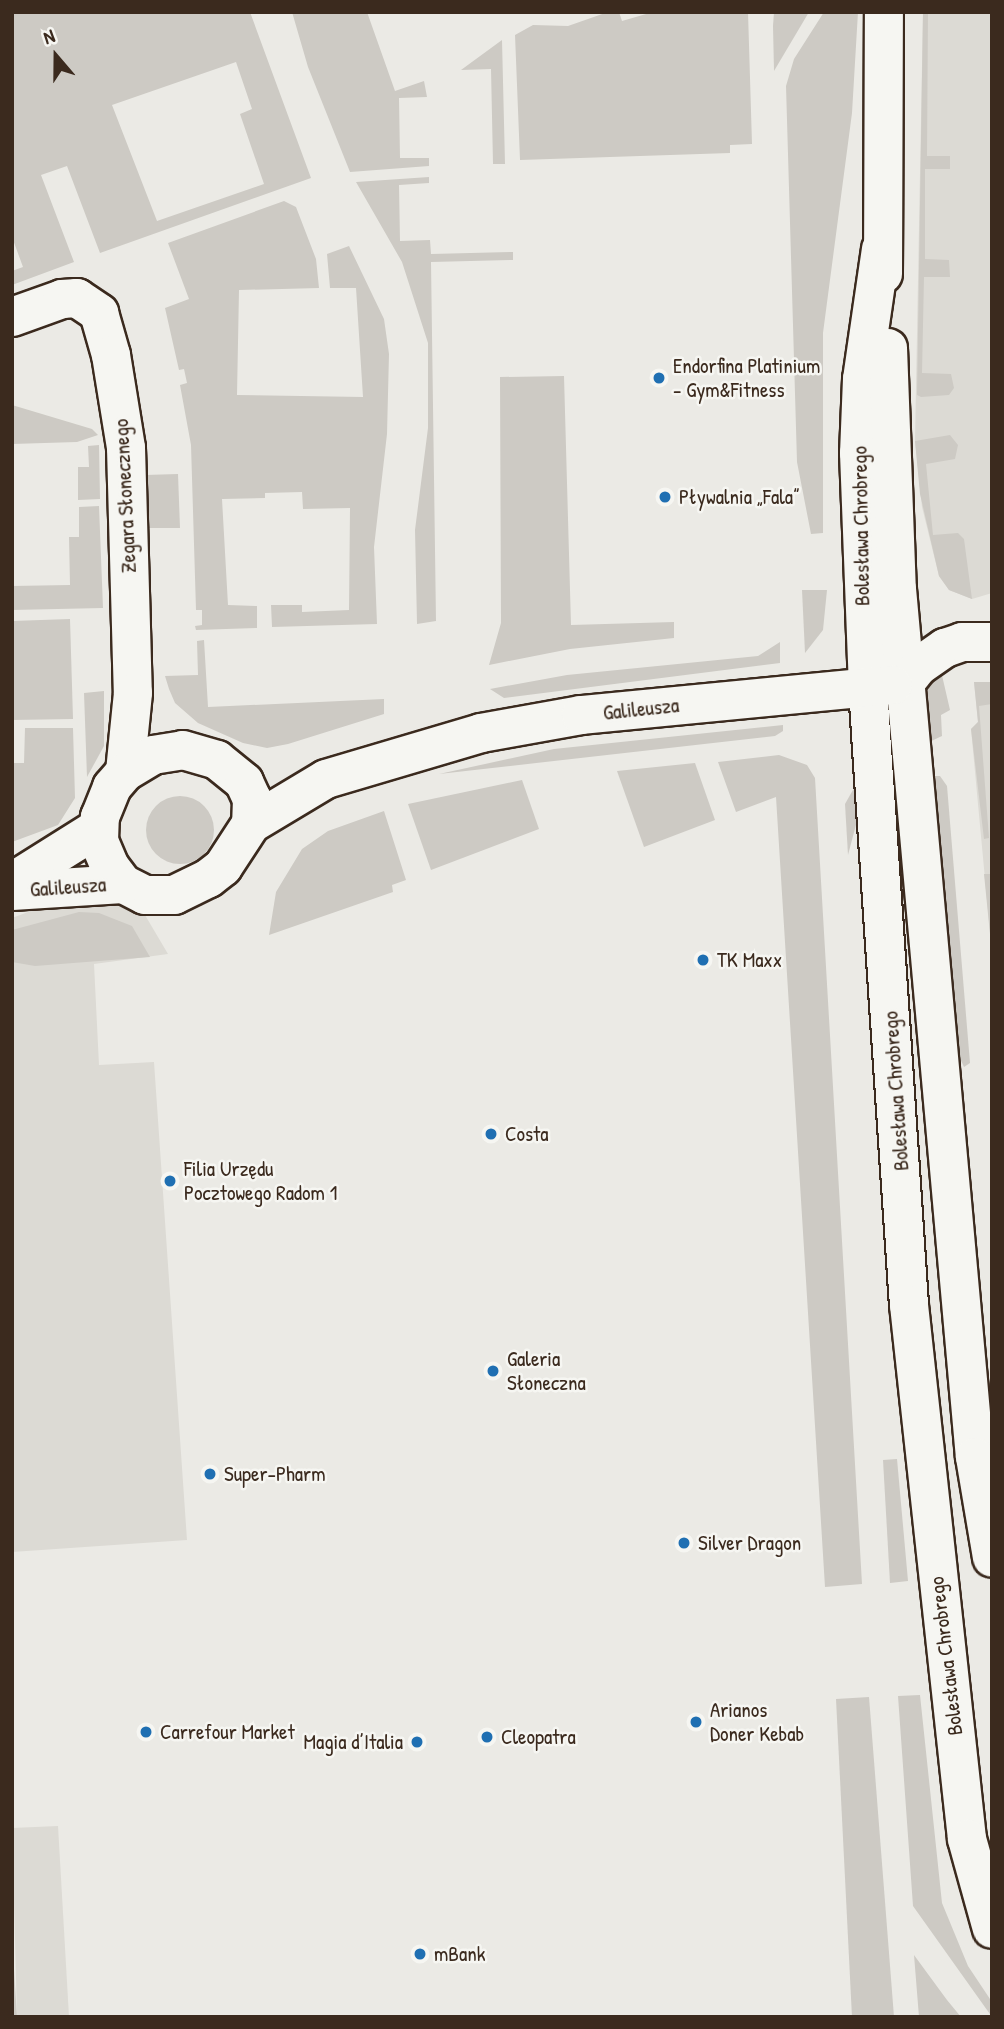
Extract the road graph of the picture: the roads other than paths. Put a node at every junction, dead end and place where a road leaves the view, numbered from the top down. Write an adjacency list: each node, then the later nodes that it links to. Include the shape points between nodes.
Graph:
1 (884, 12): 2 (street, Bolesława Chrobrego)
2 (881, 249): 4 (street, Bolesława Chrobrego); 7 (street, Bolesława Chrobrego, via 864,366 859,453)
3 (12, 317): 8 (street, Zegara Słonecznego, via 78,298 99,313 105,331 126,448)
4 (897, 589): 5 (street, via 914,611); 6 (street, Bolesława Chrobrego)
5 (977, 642): 6 (street, via 930,656)
6 (905, 683): 7 (street, Galileusza); 18 (street, Bolesława Chrobrego, via 975,1457)
7 (867, 688): 10 (street, Galileusza, via 581,715 481,733); 19 (street, Bolesława Chrobrego, via 909,1305 967,1839)
8 (133, 693): 9 (street, Zegara Słonecznego, via 153,726); 12 (street, Zegara Słonecznego)
9 (183, 750): 11 (street); 12 (street, via 153,755)
10 (381, 761): 11 (street, Galileusza, via 346,762 271,776); 13 (street, Galileusza, via 307,788)
11 (231, 768): 13 (street, via 249,791)
12 (125, 772): 14 (street, via 104,803)
13 (251, 824): 16 (street, via 223,867 192,888 158,897)
14 (98, 828): 15 (street, Galileusza); 16 (street, via 103,853)
15 (12, 882)
16 (123, 884): 17 (street, Galileusza)
17 (12, 891)
18 (992, 1558)
19 (992, 1929)

